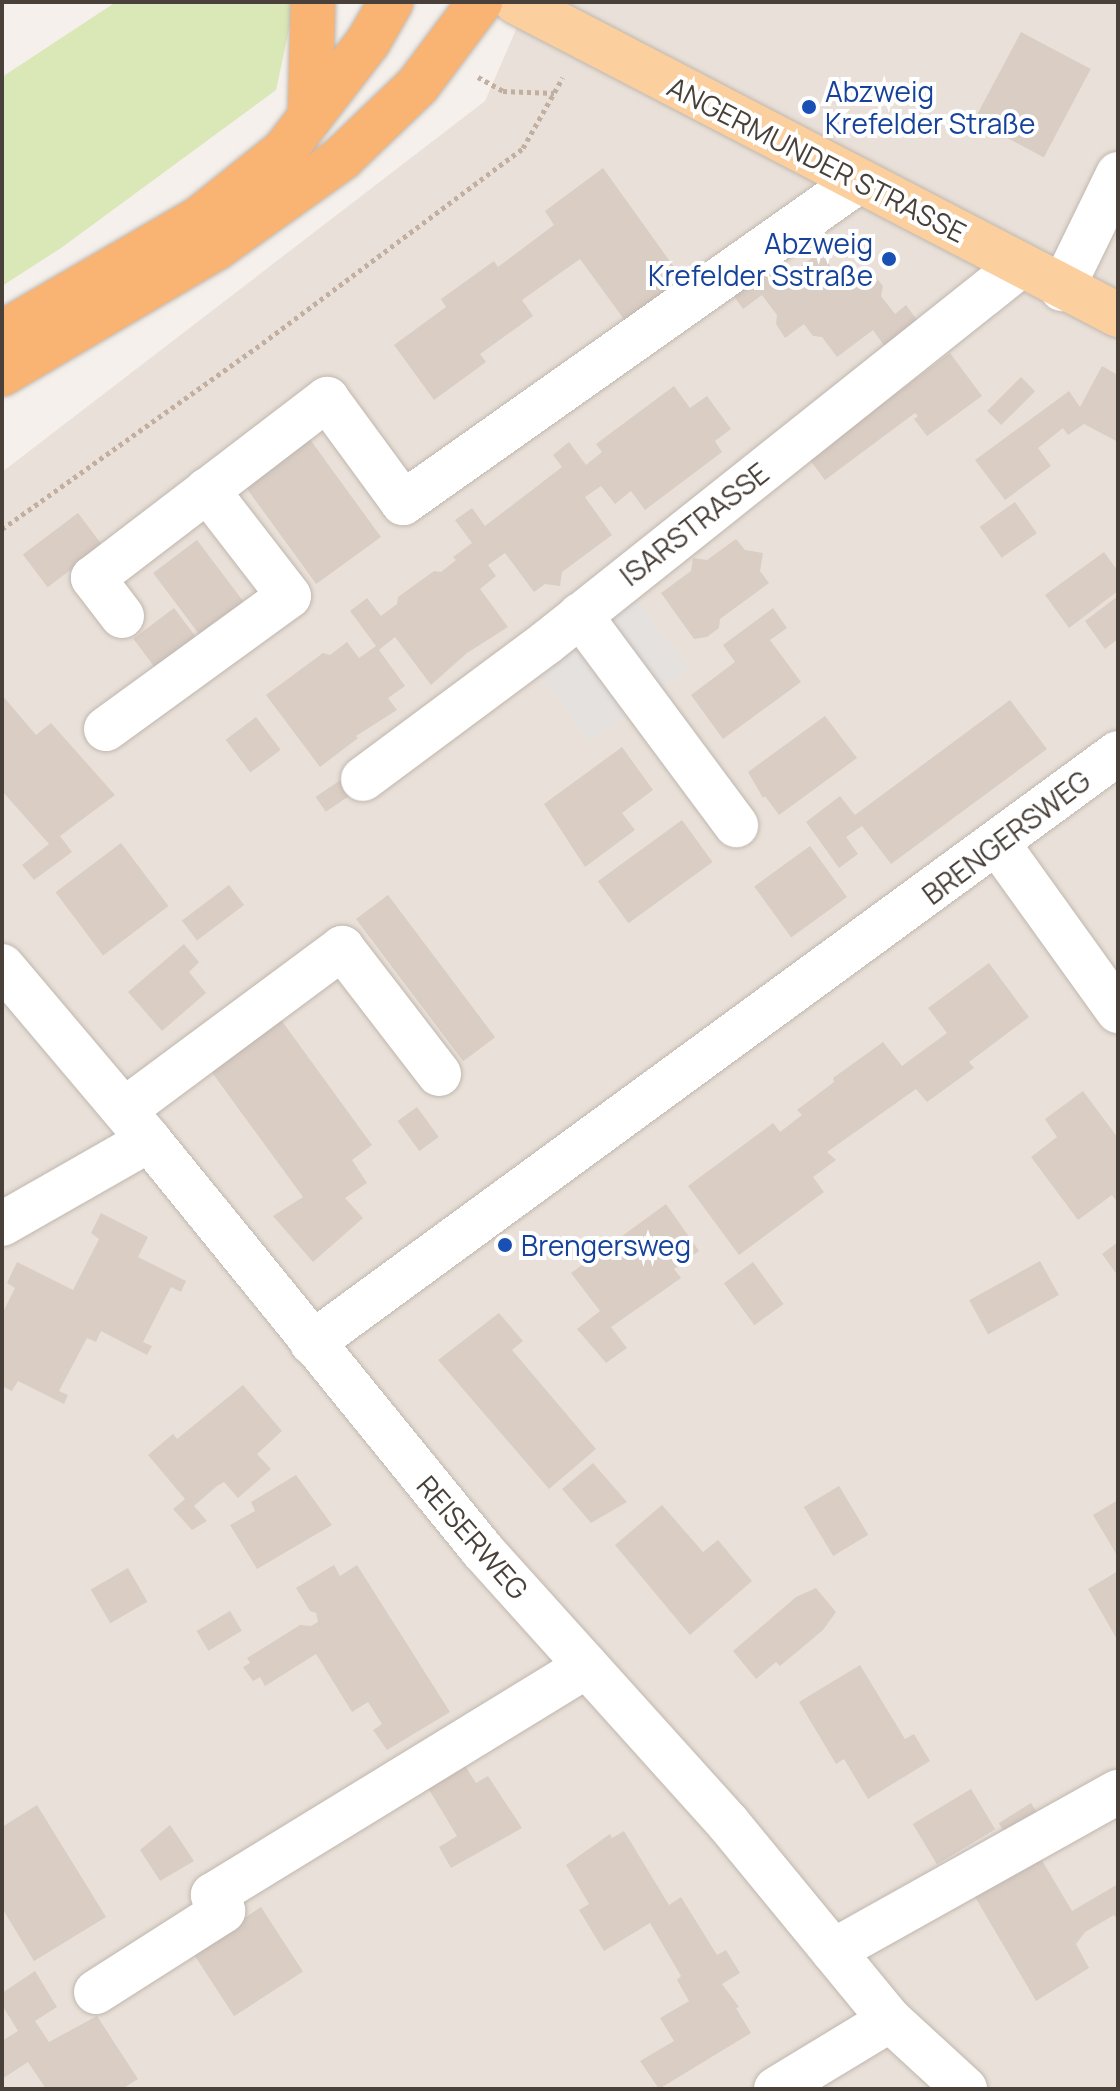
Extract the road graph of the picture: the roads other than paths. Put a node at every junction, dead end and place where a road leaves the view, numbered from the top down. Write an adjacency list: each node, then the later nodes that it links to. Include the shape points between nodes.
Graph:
1 (313, 2): 5 (highway)
2 (391, 2): 5 (highway, via 368,42)
3 (480, 2): 12 (highway, via 418,85 342,158 216,248)
4 (516, 2): 7 (main road, ANGERMUNDER STRASSE)
5 (310, 117): 11 (highway, via 284,151 199,219)
6 (1118, 174): 9 (street)
7 (859, 181): 8 (main road, ANGERMUNDER STRASSE); 13 (street, via 403,503 327,399)
8 (1021, 265): 9 (main road, ANGERMUNDER STRASSE); 14 (street, ISARSTRASSE)
9 (1062, 289): 10 (main road, ANGERMUNDER STRASSE)
10 (1118, 315)
11 (2, 333)
12 (2, 374)
13 (207, 490): 15 (street, via 93,578); 16 (street, via 289,596)
14 (580, 615): 18 (street, ISARSTRASSE); 19 (street)
15 (122, 616)
16 (106, 729)
17 (1118, 753): 20 (street, BRENGERSWEG)
18 (363, 779)
19 (736, 825)
20 (998, 844): 22 (street); 26 (street, BRENGERSWEG)
21 (2, 966): 24 (street, REISERWEG)
22 (1118, 1011)
23 (439, 1074): 24 (street, via 342,948)
24 (137, 1125): 25 (street); 26 (street, REISERWEG)
25 (2, 1224)
26 (312, 1343): 27 (street, REISERWEG, via 483,1551)
27 (586, 1666): 29 (street, REISERWEG, via 728,1823); 30 (street, via 213,1895 223,1911)
28 (1118, 1792): 29 (street)
29 (833, 1951): 31 (street, REISERWEG)
30 (96, 1992)
31 (890, 2020): 32 (street); 33 (street, REISERWEG)
32 (776, 2089)
33 (965, 2089)

